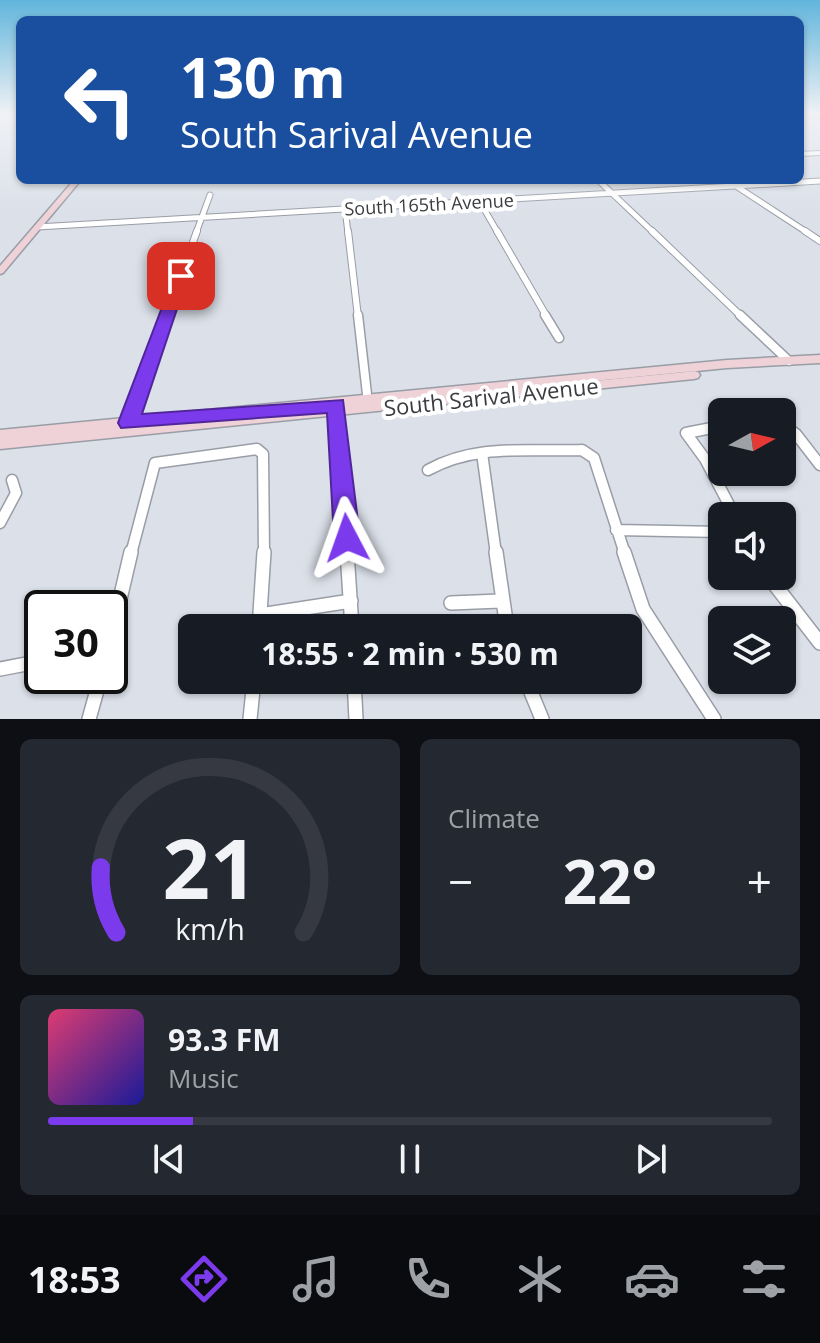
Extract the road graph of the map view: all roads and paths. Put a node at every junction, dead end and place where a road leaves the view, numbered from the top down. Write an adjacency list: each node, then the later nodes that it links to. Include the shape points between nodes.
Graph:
1 (75, 184): 10 (main road)
2 (602, 184): 5 (street)
3 (770, 184): 4 (street, South 165th Avenue)
4 (736, 186): 5 (street, South 165th Avenue); 11 (street)
5 (611, 193): 7 (street, South 165th Avenue); 17 (street)
6 (210, 195): 9 (street)
7 (480, 202): 8 (street, South 165th Avenue); 15 (street)
8 (345, 209): 9 (street, South 165th Avenue); 18 (street)
9 (202, 217): 10 (street, South 165th Avenue); 20 (street)
10 (37, 227): 12 (main road)
11 (820, 241)
12 (10, 260): 13 (street); 14 (main road)
13 (0, 261)
14 (0, 271)
15 (559, 338)
16 (820, 359): 17 (main road, South Sarival Avenue)
17 (789, 361): 18 (main road, South Sarival Avenue)
18 (370, 404): 19 (main road, South Sarival Avenue)
19 (336, 407): 20 (main road, South Sarival Avenue); 35 (street)
20 (127, 428): 23 (main road, South Sarival Avenue); 24 (main road, South Sarival Avenue)
21 (708, 429): 26 (street, via 686,433)
22 (796, 434): 27 (street)
23 (0, 435)
24 (0, 444)
25 (482, 453): 28 (street, via 445,458); 31 (street, via 582,450 594,458); 36 (street)
26 (708, 465)
27 (820, 465)
28 (428, 470)
29 (12, 480): 30 (street, via 16,493)
30 (0, 523)
31 (616, 530): 32 (street); 53 (street, via 643,609)
32 (708, 532)
33 (122, 590): 38 (street, via 155,463 257,449 263,454)
34 (779, 590): 42 (street)
35 (351, 601): 39 (street); 40 (street)
36 (500, 601): 37 (street); 41 (street)
37 (451, 603)
38 (259, 614)
39 (291, 614)
40 (351, 614)
41 (503, 614)
42 (820, 643)
43 (24, 664): 44 (street)
44 (0, 669)
45 (96, 694): 49 (street)
46 (253, 694): 50 (street)
47 (355, 694): 51 (street)
48 (532, 694): 52 (street)
49 (89, 719)
50 (250, 719)
51 (356, 719)
52 (542, 719)
53 (714, 719)

